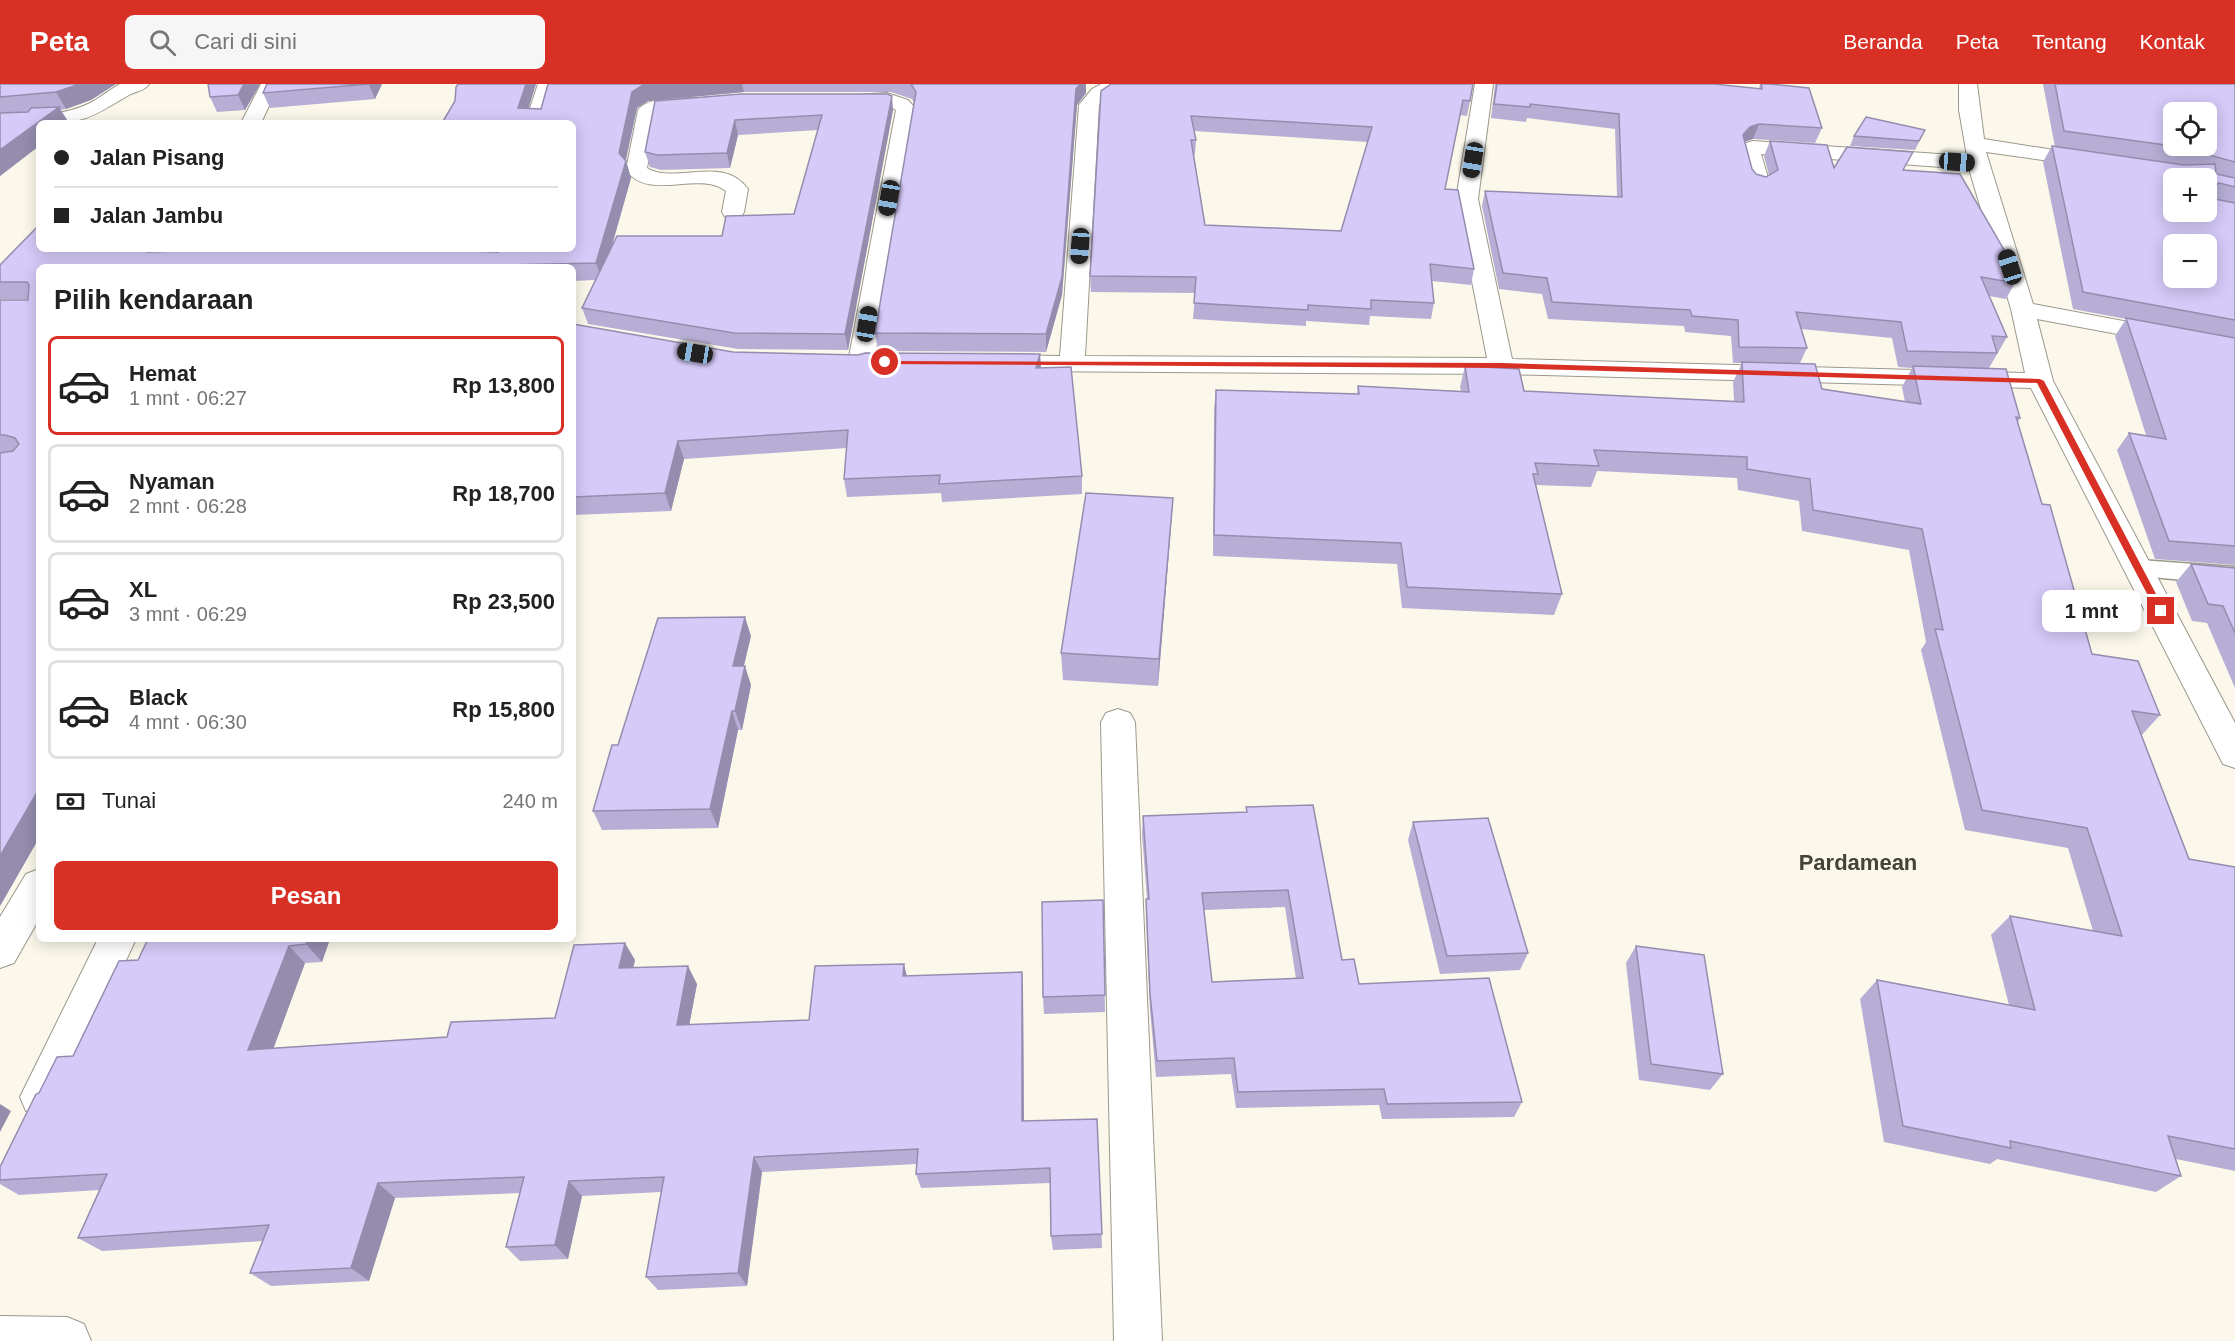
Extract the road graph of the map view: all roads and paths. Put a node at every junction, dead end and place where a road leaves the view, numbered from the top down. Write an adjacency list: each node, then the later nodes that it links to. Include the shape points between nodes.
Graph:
1 (140, 84): 10 (street, via 120,91 94,109 63,119)
2 (270, 84): 11 (street)
3 (547, 84): 12 (street)
4 (1144, 84): 22 (street, via 1102,88 1093,94 1089,105)
5 (1484, 84): 23 (street, via 1467,199)
6 (1968, 97): 14 (street)
7 (827, 99): 20 (street, via 891,100 906,109)
8 (721, 102): 17 (street, via 648,110 636,170 650,177 732,182 737,189)
9 (36, 120): 13 (street)
10 (42, 120)
11 (252, 120)
12 (536, 120)
13 (0, 122)
14 (1976, 154): 15 (street); 16 (street, via 1753,147 1750,150); 18 (street)
15 (2112, 164)
16 (1759, 184)
17 (734, 212)
18 (2023, 309): 19 (street); 24 (street)
19 (2235, 349)
20 (862, 362)
21 (967, 363): 22 (street)
22 (1072, 364): 23 (street)
23 (1501, 366): 24 (street)
24 (2040, 381): 25 (street)
25 (2140, 569): 26 (lane); 28 (street)
26 (2235, 576)
27 (1118, 722): 35 (street)
28 (2235, 755)
29 (36, 890): 31 (street)
30 (116, 942): 32 (street)
31 (0, 951)
32 (25, 1130)
33 (0, 1340): 34 (street)
34 (67, 1341)
35 (1138, 1341)

